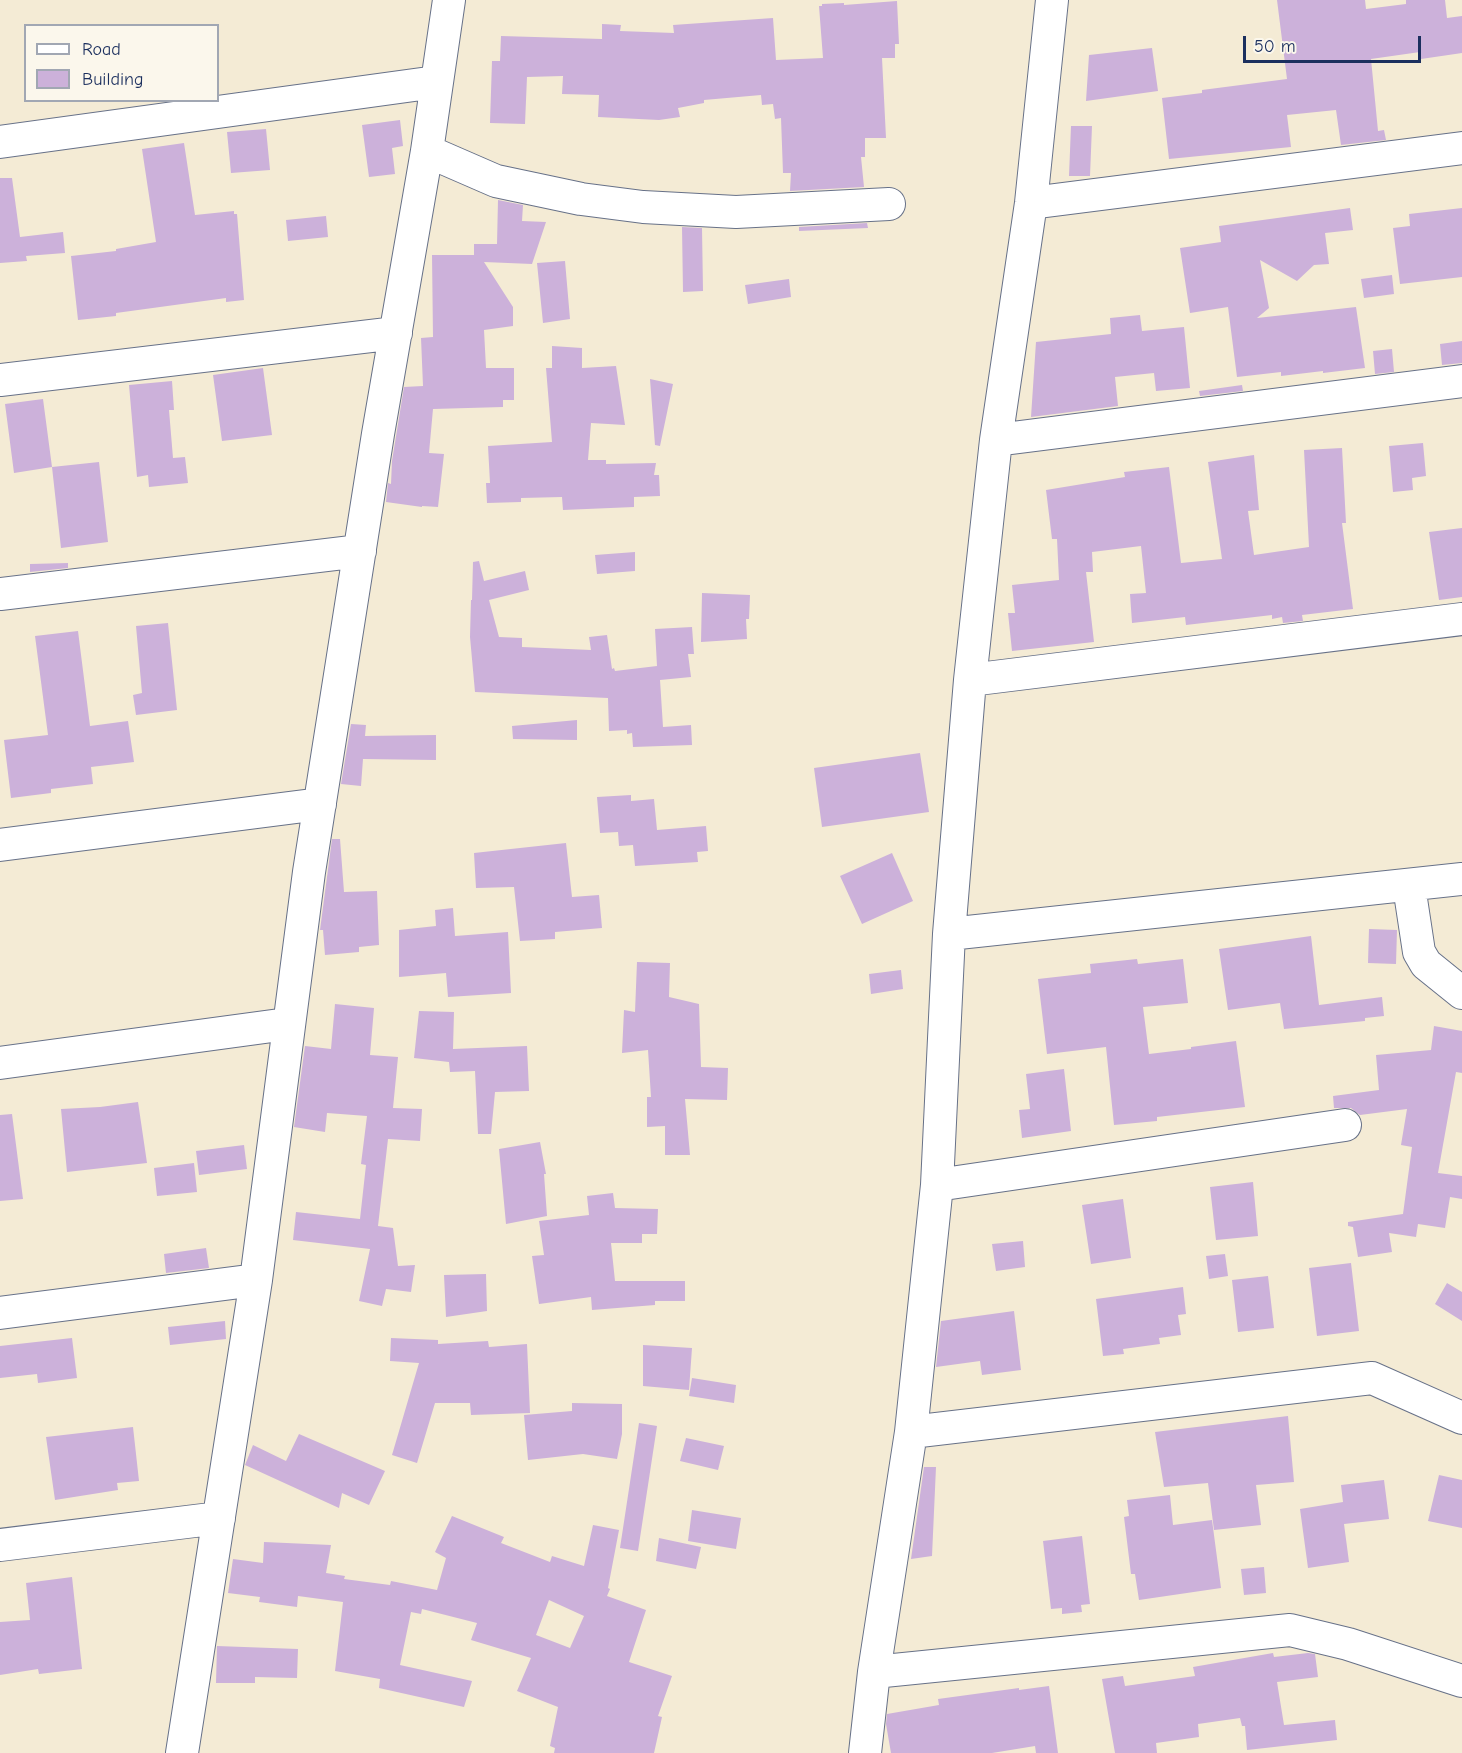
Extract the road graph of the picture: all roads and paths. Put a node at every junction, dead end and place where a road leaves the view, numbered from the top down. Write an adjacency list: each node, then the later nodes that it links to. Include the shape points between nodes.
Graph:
1 (449, 0): 3 (street)
2 (1052, 0): 7 (street)
3 (436, 82): 4 (street); 6 (street)
4 (0, 142)
5 (1462, 148): 7 (street)
6 (427, 151): 8 (street, via 496,181 633,206 736,212); 9 (street)
7 (1031, 203): 12 (street)
8 (889, 204)
9 (396, 333): 10 (street); 13 (street)
10 (0, 381)
11 (1462, 381): 12 (street)
12 (996, 440): 16 (street)
13 (360, 551): 14 (street); 17 (street)
14 (0, 594)
15 (1462, 619): 16 (street)
16 (970, 680): 21 (street)
17 (320, 804): 18 (street); 23 (street)
18 (0, 845)
19 (1462, 879): 20 (street)
20 (1409, 886): 21 (street); 22 (street, via 1419,952 1426,964)
21 (950, 934): 26 (street)
22 (1462, 993)
23 (287, 1024): 24 (street); 27 (street)
24 (0, 1063)
25 (1345, 1125): 26 (street)
26 (937, 1185): 30 (street)
27 (256, 1280): 28 (street); 31 (street)
28 (0, 1313)
29 (1462, 1418): 30 (street, via 1372,1378)
30 (911, 1432): 33 (street)
31 (219, 1518): 32 (street); 35 (street)
32 (0, 1545)
33 (874, 1672): 34 (street, via 1290,1630 1348,1644); 36 (street)
34 (1462, 1681)
35 (182, 1753)
36 (865, 1753)

